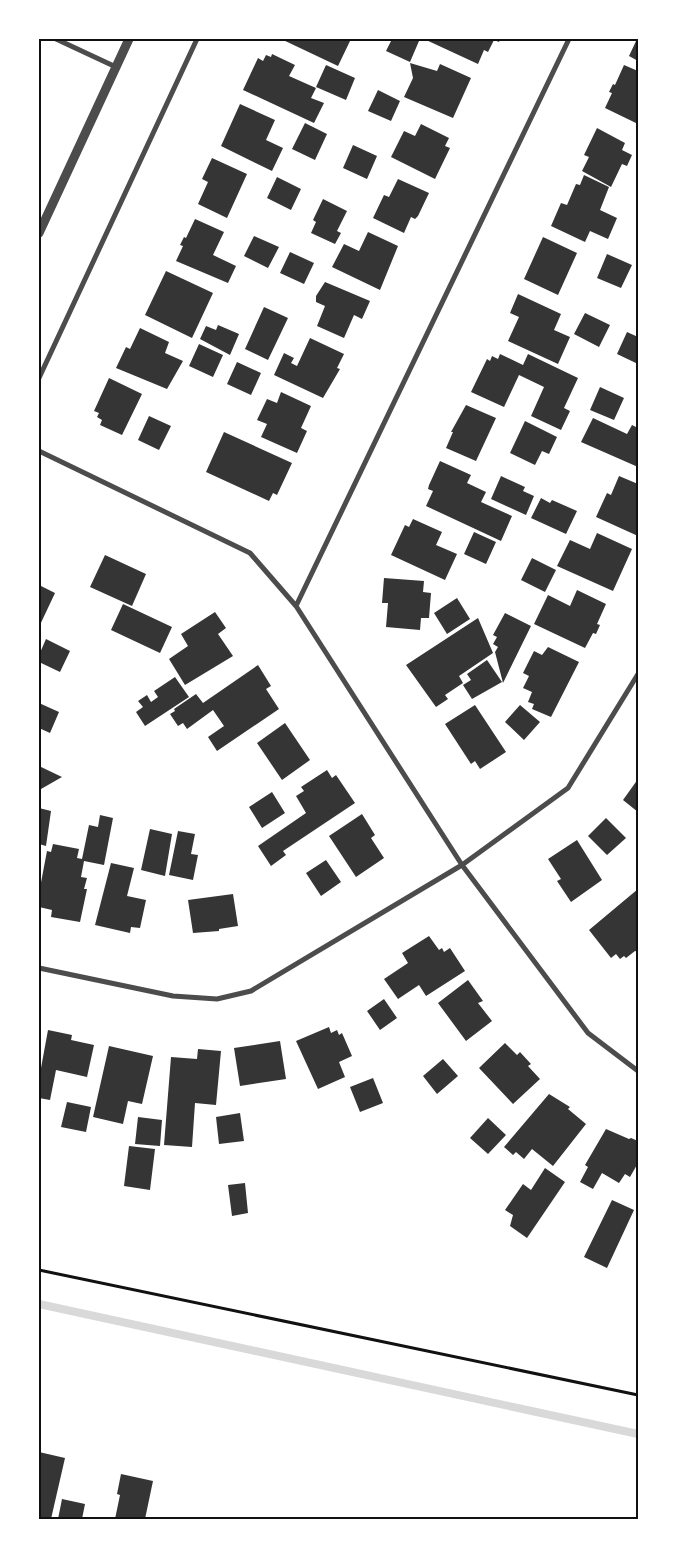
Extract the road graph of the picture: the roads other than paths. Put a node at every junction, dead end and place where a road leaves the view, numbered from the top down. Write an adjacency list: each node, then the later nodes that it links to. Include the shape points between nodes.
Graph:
1 (56, 39): 5 (street)
2 (129, 39): 5 (street)
3 (197, 39): 7 (street)
4 (570, 39): 9 (street)
5 (116, 67): 6 (street)
6 (39, 233)
7 (39, 378)
8 (39, 451): 9 (street, via 250,553)
9 (296, 606): 11 (street)
10 (638, 674): 11 (street, via 568,788)
11 (462, 865): 12 (street, via 251,991 217,999 173,996); 13 (street, via 588,1033)
12 (39, 968)
13 (638, 1071)

